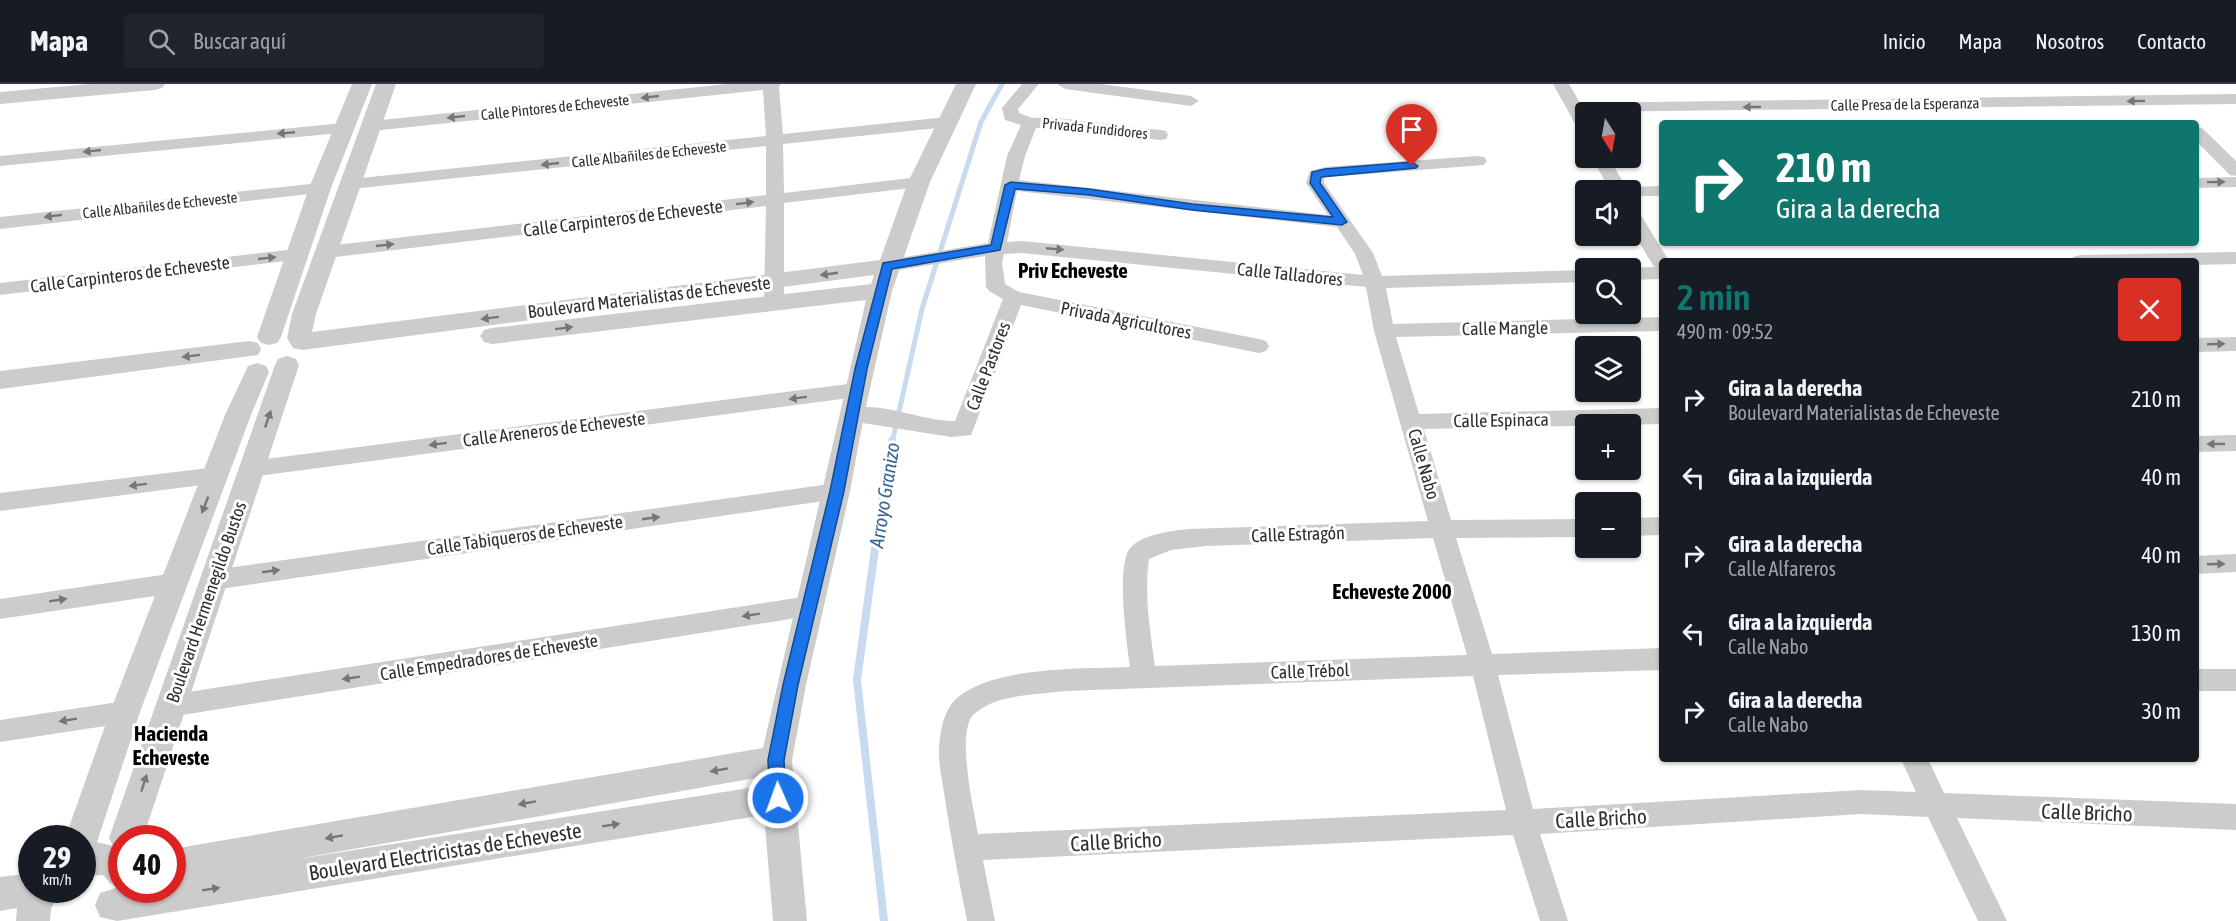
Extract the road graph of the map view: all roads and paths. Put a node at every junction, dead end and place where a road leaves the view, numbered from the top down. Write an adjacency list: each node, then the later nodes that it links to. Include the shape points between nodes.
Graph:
1 (31, 84): 10 (street)
2 (155, 84): 11 (street)
3 (362, 84): 22 (street, Boulevard Hermenegildo Bustos)
4 (386, 84): 21 (street, Boulevard Hermenegildo Bustos)
5 (772, 84): 21 (street, Calle Pintores de Echeveste, one-way to 21); 25 (street)
6 (966, 84): 19 (street)
7 (1031, 84): 20 (street, via 1010,108 1011,116)
8 (1065, 84): 14 (street)
9 (1560, 84): 16 (street)
10 (0, 87)
11 (0, 98)
12 (2236, 99): 13 (street, Calle Presa de la Esperanza)
13 (2164, 100): 15 (street, Calle Presa de la Esperanza, one-way to 15); 17 (street)
14 (1191, 101)
15 (1778, 107): 16 (street, Calle Presa de la Esperanza, one-way to 16); 18 (street)
16 (1574, 108)
17 (2180, 115)
18 (1787, 120)
19 (947, 122): 25 (street, Calle Albañiles de Echeveste); 29 (street)
20 (1030, 123): 23 (street, Privada Fundidores); 33 (street, via 1020,142)
21 (372, 126): 32 (street, Boulevard Hermenegildo Bustos)
22 (344, 128): 26 (street, one-way to 26); 34 (street, Boulevard Hermenegildo Bustos)
23 (1160, 135)
24 (2199, 135): 28 (street)
25 (775, 140): 32 (street, Calle Albañiles de Echeveste, one-way to 32); 37 (street)
26 (0, 161)
27 (1478, 161): 39 (street, Calle Nabo, via 1316,175 1315,183)
28 (2236, 171)
29 (919, 182): 37 (street, Calle Carpinteros de Echeveste); 50 (street)
30 (2236, 182): 31 (street, one-way to 30)
31 (2199, 183)
32 (351, 184): 42 (street, Boulevard Hermenegildo Bustos)
33 (1011, 185): 39 (street); 41 (street)
34 (320, 188): 38 (street, Calle Albañiles de Echeveste, one-way to 38); 43 (street, Boulevard Hermenegildo Bustos)
35 (1641, 191): 36 (street)
36 (1659, 191)
37 (776, 200): 42 (street, Calle Carpinteros de Echeveste, one-way to 37); 53 (street)
38 (0, 222)
39 (1342, 222): 51 (street, Calle Nabo, via 1364,253)
40 (1641, 230): 46 (street)
41 (990, 249): 50 (street, Boulevard Materialistas de Echeveste, via 938,257); 51 (street, Calle Talladores, one-way to 51, via 1052,249); 54 (street, Privada Agricultores, via 996,287)
42 (327, 252): 60 (street, Boulevard Hermenegildo Bustos, via 304,314)
43 (296, 255): 52 (street, Calle Carpinteros de Echeveste, one-way to 43); 61 (street, Boulevard Hermenegildo Bustos)
44 (2236, 258): 45 (street)
45 (2199, 259)
46 (1659, 260)
47 (1659, 273): 48 (street)
48 (1641, 274)
49 (1575, 276): 51 (street, Calle Talladores)
50 (884, 278): 53 (street, Boulevard Materialistas de Echeveste); 64 (street)
51 (1375, 282): 56 (street, Calle Nabo)
52 (0, 289)
53 (775, 292): 60 (street, Boulevard Materialistas de Echeveste, via 386,349)
54 (1014, 297): 59 (street, Privada Agricultores); 64 (street, Calle Pastores, via 965,426 957,430 897,420)
55 (1659, 324): 56 (street, Calle Mangle)
56 (1384, 331): 66 (street, Calle Nabo)
57 (2236, 344): 58 (street, one-way to 57)
58 (2199, 345)
59 (1259, 346)
60 (296, 351): 61 (street, via 272,371); 61 (street, via 286,335); 69 (street, Boulevard Hermenegildo Bustos, one-way to 60)
61 (255, 356): 62 (street, one-way to 62); 63 (street); 70 (street, Boulevard Hermenegildo Bustos)
62 (0, 380)
63 (0, 396)
64 (853, 403): 69 (street, Calle Areneros de Echeveste, one-way to 69); 71 (street)
65 (1659, 416): 66 (street, Calle Espinaca)
66 (1412, 422): 76 (street, Calle Nabo)
67 (2236, 443): 68 (street, one-way to 68)
68 (2199, 444)
69 (251, 469): 79 (street, Boulevard Hermenegildo Bustos)
70 (217, 475): 72 (street, one-way to 72); 80 (street, Boulevard Hermenegildo Bustos, one-way to 80)
71 (837, 491): 79 (street, Calle Tabiqueros de Echeveste, one-way to 71); 81 (street)
72 (0, 502)
73 (1659, 525): 74 (street)
74 (1641, 526)
75 (1575, 528): 76 (street, Calle Estragón)
76 (1443, 529): 84 (street, Calle Nabo); 85 (street, Calle Estragón, via 1206,537 1150,545 1138,554 1134,577)
77 (2236, 563): 78 (street, one-way to 77)
78 (2199, 565)
79 (213, 580): 88 (street, Boulevard Hermenegildo Bustos)
80 (175, 582): 82 (street, one-way to 80); 89 (street, Boulevard Hermenegildo Bustos)
81 (808, 606): 88 (street, Calle Empedradores de Echeveste, one-way to 88); 91 (street)
82 (0, 609)
83 (1659, 659): 84 (street, Calle Trébol)
84 (1482, 664): 85 (street, Calle Trébol); 96 (street, Calle Nabo)
85 (1144, 677): 99 (street, Calle Trébol, via 1012,686 984,694 964,707 955,724 952,753)
86 (2199, 680): 87 (street)
87 (2236, 680)
88 (169, 706): 98 (street, Boulevard Hermenegildo Bustos, one-way to 88)
89 (125, 712): 90 (street, one-way to 90); 97 (street, Boulevard Hermenegildo Bustos)
90 (0, 731)
91 (776, 760): 93 (street); 100 (street, Boulevard Electricistas de Echeveste, one-way to 100)
92 (1915, 762): 94 (street)
93 (778, 798): 101 (street, Boulevard Electricistas de Echeveste, one-way to 93); 106 (street)
94 (1935, 806): 95 (street, Calle Bricho); 96 (street, Calle Bricho, via 1862,802); 109 (street)
95 (2236, 817)
96 (1523, 822): 99 (street, Calle Bricho); 108 (street, Calle Nabo)
97 (86, 825)
98 (132, 825)
99 (966, 848): 107 (street)
100 (186, 863)
101 (186, 877)
102 (18, 891): 103 (street)
103 (0, 894)
104 (35, 903): 105 (street)
105 (32, 921)
106 (790, 921)
107 (981, 921)
108 (1554, 921)
109 (1993, 921)

